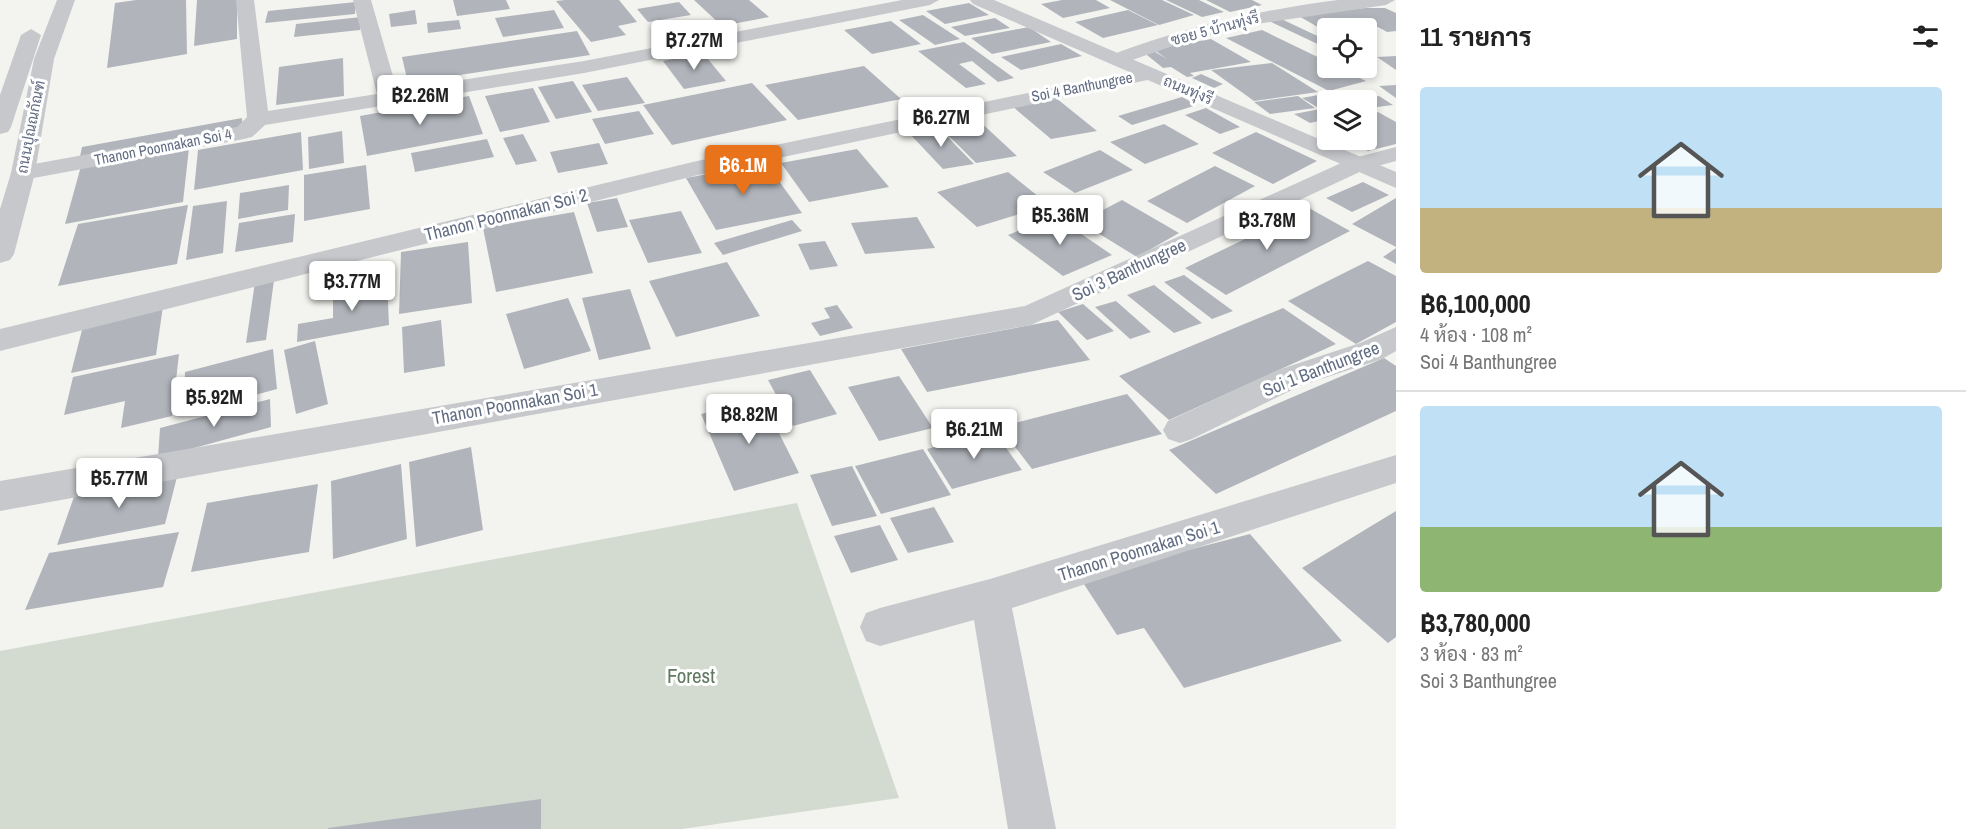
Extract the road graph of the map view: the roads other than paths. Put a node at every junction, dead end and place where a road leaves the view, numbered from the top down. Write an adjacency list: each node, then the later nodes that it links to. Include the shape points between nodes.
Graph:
1 (66, 0): 17 (street, ถนนปุณณกัณฑ์, via 44,59)
2 (245, 0): 12 (street)
3 (362, 0): 11 (street)
4 (930, 0): 11 (street, Thanon Poonnakan Soi 4, via 584,67)
5 (980, 0): 9 (street, ถนนทุ่งรี)
6 (1386, 0): 7 (street, ซอย 5 บ้านทุ่งรี)
7 (1340, 2): 9 (street, ซอย 5 บ้านทุ่งรี, via 1269,15 1141,49)
8 (38, 11): 13 (street, ถนนปุณณกัณฑ์)
9 (1118, 59): 10 (street, ถนนทุ่งรี)
10 (1150, 74): 15 (street, ถนนทุ่งรี); 16 (street, Soi 4 Banthungree)
11 (389, 99): 12 (street, Thanon Poonnakan Soi 4)
12 (258, 119): 17 (street, Thanon Poonnakan Soi 4, via 244,132)
13 (0, 127)
14 (1396, 154): 15 (street, Soi 3 Banthungree)
15 (1358, 164): 18 (street, ถนนทุ่งรี); 20 (street, Soi 3 Banthungree)
16 (697, 168): 22 (street, Thanon Poonnakan Soi 2)
17 (23, 173): 19 (street, ถนนปุณณกัณฑ์)
18 (1396, 181)
19 (0, 254)
20 (1031, 315): 25 (street, Thanon Poonnakan Soi 1)
21 (1396, 338): 23 (street, Soi 1 Banthungree, via 1371,351 1289,378)
22 (0, 340)
23 (1180, 430)
24 (1396, 469): 26 (street, Thanon Poonnakan Soi 1)
25 (0, 496)
26 (990, 597): 27 (street, Thanon Poonnakan Soi 1); 28 (street)
27 (880, 627)
28 (1032, 829)

